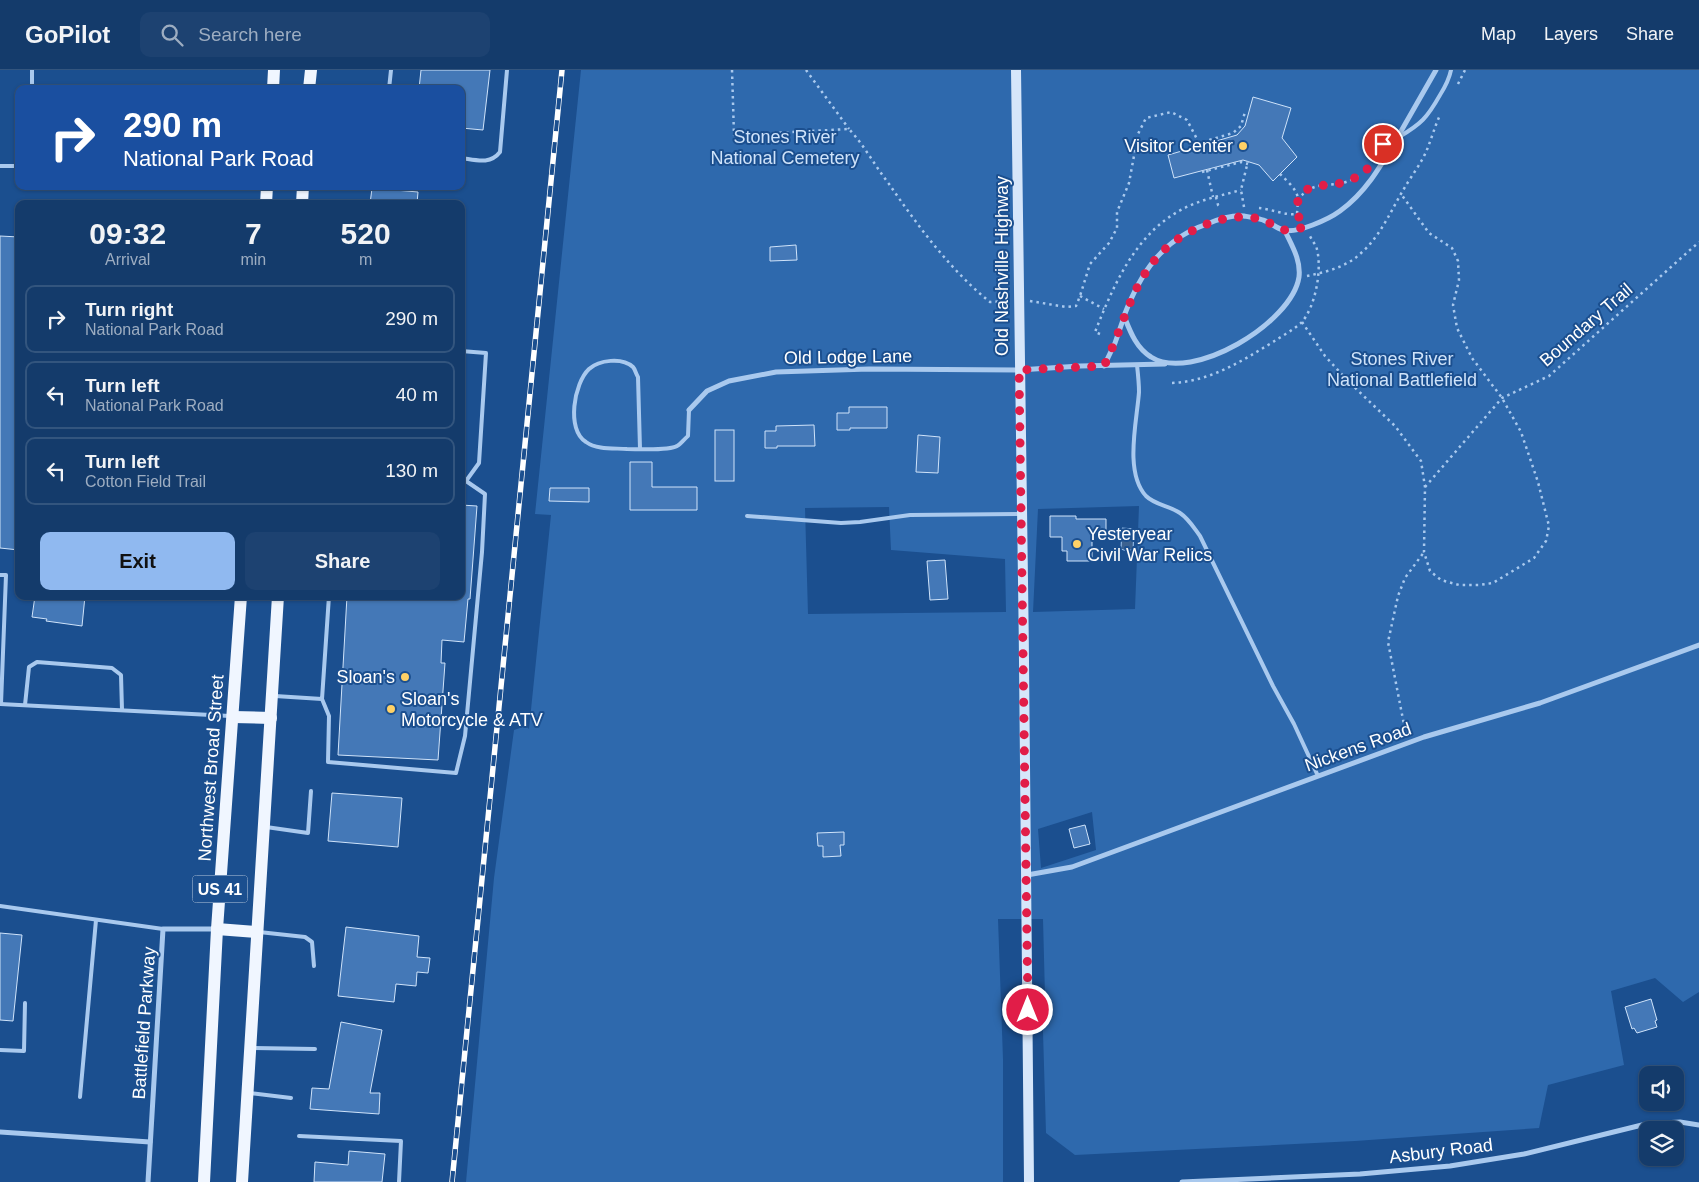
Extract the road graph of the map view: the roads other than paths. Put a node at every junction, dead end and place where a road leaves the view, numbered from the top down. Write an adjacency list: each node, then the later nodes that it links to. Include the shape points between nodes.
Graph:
1 (32, 70): 9 (lane)
2 (274, 70): 10 (main road)
3 (311, 70): 11 (main road)
4 (390, 70): 12 (lane)
5 (507, 70): 14 (lane, via 500,152 490,161)
6 (1016, 70): 23 (main road, Old Nashville Highway)
7 (1436, 70): 13 (street)
8 (1451, 70): 13 (lane, via 1429,115)
9 (32, 85)
10 (273, 85)
11 (310, 85)
12 (389, 85)
13 (1397, 138): 17 (street, via 1377,172 1340,211 1305,227)
14 (465, 158)
15 (0, 166): 16 (lane)
16 (15, 166)
17 (1285, 231): 18 (street, via 1263,220 1243,216 1221,219 1176,238 1155,258); 20 (street, via 1299,259 1299,278 1280,312 1248,337 1211,357)
18 (1124, 316): 20 (street, via 1134,340 1150,357); 22 (street)
19 (465, 351): 26 (lane, via 486,353 479,463)
20 (1168, 364): 21 (street, Old Lodge Lane)
21 (1137, 365): 22 (street, Old Lodge Lane); 42 (lane, via 1139,390 1133,462 1138,483 1146,496 1179,512 1200,536)
22 (1104, 366): 23 (street, Old Lodge Lane)
23 (1019, 370): 24 (street, Old Lodge Lane, via 776,372 729,382 707,391); 28 (main road, Old Nashville Highway)
24 (689, 410): 25 (lane, via 688,436 676,448)
25 (640, 449): 25 (lane, via 598,447 578,435 575,424 577,388 590,368 613,361 633,367 638,377)
26 (465, 480)
27 (465, 482): 36 (lane, via 485,494 465,736 456,773 328,762 329,716)
28 (1022, 514): 29 (lane, via 910,515 841,523); 45 (main road, Old Nashville Highway)
29 (747, 516)
30 (0, 575): 37 (lane, via 6,576)
31 (241, 600): 40 (main road, Northwest Broad Street / US 41)
32 (278, 600): 35 (main road, US 41)
33 (329, 600): 36 (lane)
34 (1699, 645): 42 (street, Nickens Road, via 1540,703 1408,742)
35 (272, 696): 36 (lane); 41 (main road, US 41)
36 (322, 699)
37 (1, 704): 38 (lane)
38 (25, 705): 39 (lane); 39 (lane, via 29,667 37,662 112,668 121,675)
39 (122, 710): 40 (lane)
40 (233, 716): 41 (main road); 49 (main road, Northwest Broad Street / US 41)
41 (271, 718): 44 (main road, US 41)
42 (1318, 776): 45 (street, Nickens Road, via 1072,867)
43 (311, 791): 44 (lane, via 308,833)
44 (264, 826): 50 (main road, US 41)
45 (1027, 876): 67 (main road, Old Nashville Highway)
46 (0, 906): 47 (lane)
47 (96, 920): 48 (lane); 57 (lane)
48 (163, 929): 49 (street, Battlefield Parkway); 62 (street, Battlefield Parkway)
49 (218, 930): 50 (main road); 64 (main road, Northwest Broad Street / US 41)
50 (257, 932): 51 (lane, via 305,938 312,942); 53 (main road, US 41)
51 (314, 966)
52 (25, 1003): 55 (lane, via 24,1051)
53 (250, 1048): 54 (lane); 56 (main road, US 41)
54 (315, 1049)
55 (0, 1050)
56 (247, 1092): 58 (lane); 65 (main road, US 41)
57 (80, 1097)
58 (291, 1098)
59 (1699, 1125): 68 (street, Asbury Road, via 1680,1122 1646,1124 1524,1154 1450,1166 1360,1174)
60 (0, 1132): 62 (street)
61 (299, 1136): 66 (lane, via 402,1140)
62 (150, 1142): 63 (street, Battlefield Parkway)
63 (148, 1182)
64 (204, 1182)
65 (242, 1182)
66 (400, 1182)
67 (1029, 1182)
68 (1182, 1182)

